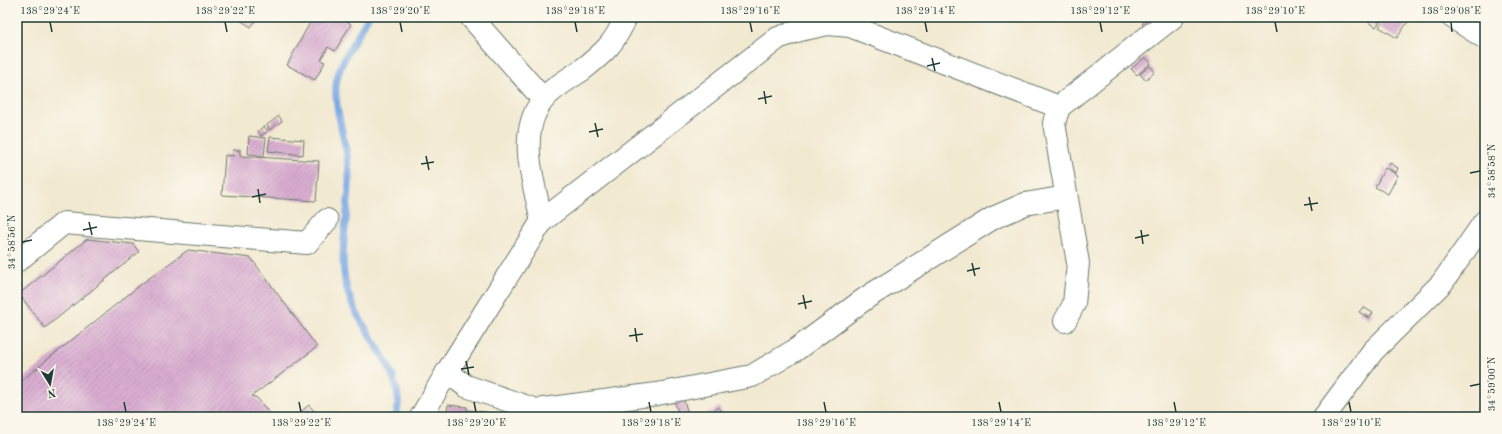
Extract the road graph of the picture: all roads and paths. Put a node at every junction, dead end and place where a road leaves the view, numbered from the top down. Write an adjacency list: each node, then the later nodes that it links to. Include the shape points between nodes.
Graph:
1 (471, 17): 6 (street)
2 (626, 17): 6 (street, via 618,36 606,50)
3 (1173, 17): 7 (street)
4 (1452, 17): 5 (street)
5 (1485, 38)
6 (543, 99): 10 (street, via 530,130 529,162)
7 (1059, 108): 8 (street, via 1054,123); 10 (street, via 850,26 828,24 814,27 778,38)
8 (1066, 197): 13 (street, via 1078,263 1074,304); 14 (street, via 1025,204 993,218 866,298 797,350 752,376 656,394 536,410 466,386)
9 (327, 220): 12 (street, via 307,243 64,223)
10 (542, 221): 14 (street)
11 (1485, 221): 16 (street, via 1442,283 1373,351)
12 (17, 261)
13 (1065, 321)
14 (447, 372): 15 (street)
15 (421, 417)
16 (1324, 417)

